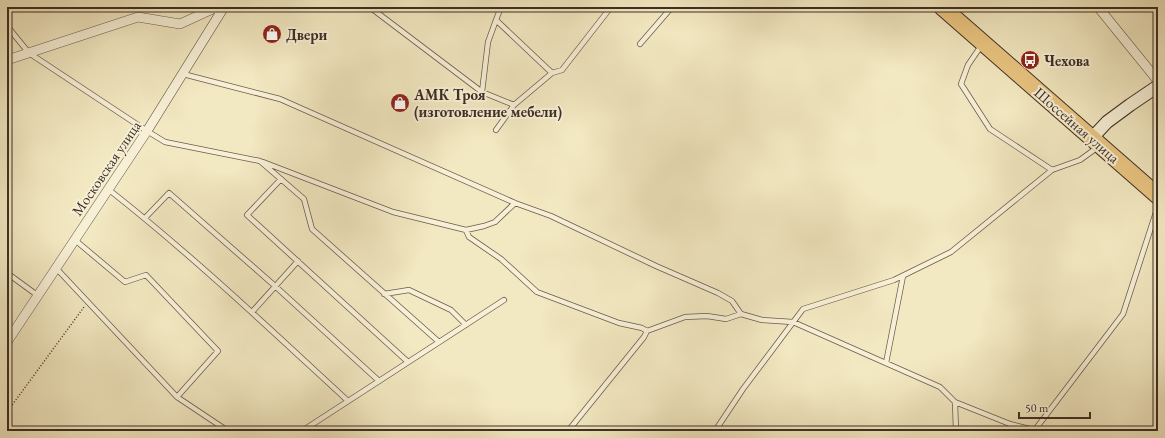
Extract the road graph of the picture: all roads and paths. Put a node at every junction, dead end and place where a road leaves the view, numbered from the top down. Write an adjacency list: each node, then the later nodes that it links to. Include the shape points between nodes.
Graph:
1 (218, 7): 17 (street, via 180,24 138,17)
2 (224, 7): 20 (street, Московская улица)
3 (501, 7): 13 (lane)
4 (610, 7): 19 (lane, via 562,70)
5 (672, 7): 16 (lane)
6 (734, 7): 7 (lane)
7 (739, 7)
8 (1098, 7): 21 (street)
9 (1155, 7): 12 (lane)
10 (371, 8): 23 (lane)
11 (949, 9): 15 (highway, Шоссейная улица)
12 (1158, 10)
13 (496, 20): 19 (lane); 23 (lane, via 488,42)
14 (7, 26): 17 (lane)
15 (983, 43): 27 (highway, Шоссейная улица); 29 (lane, via 968,65 961,84 990,129)
16 (640, 44)
17 (29, 53): 18 (street); 26 (lane)
18 (7, 60)
19 (552, 73): 24 (lane)
20 (183, 74): 26 (street, Московская улица); 33 (lane, via 280,99)
21 (1158, 81)
22 (1158, 86): 27 (street, via 1107,122)
23 (482, 92): 24 (lane)
24 (514, 105): 25 (lane)
25 (496, 130)
26 (147, 131): 28 (lane, via 165,142); 31 (street, Московская улица)
27 (1096, 142): 29 (lane, via 1080,160); 32 (highway, Шоссейная улица)
28 (260, 160): 30 (lane); 36 (lane, via 393,212)
29 (1052, 170): 41 (lane, via 951,252)
30 (281, 179): 38 (lane, via 247,215); 43 (lane, via 304,199 312,229)
31 (108, 189): 35 (lane); 37 (street, Московская улица)
32 (1158, 196)
33 (515, 203): 36 (lane, via 495,222); 48 (lane, via 551,216 718,293 732,301)
34 (1158, 206): 66 (lane, via 1123,314)
35 (145, 218): 42 (lane, via 169,193); 47 (lane)
36 (466, 230): 51 (lane, via 469,237 501,259 537,292)
37 (75, 239): 39 (street, Московская улица); 57 (lane, via 125,282 146,275 218,351)
38 (298, 261): 42 (lane); 54 (lane)
39 (56, 268): 44 (street, Московская улица); 46 (lane)
40 (7, 273): 44 (lane)
41 (903, 276): 49 (lane, via 803,308); 55 (lane)
42 (275, 286): 47 (lane); 56 (lane)
43 (384, 294): 50 (lane, via 409,290 451,310); 53 (lane)
44 (37, 295): 52 (street, Московская улица)
45 (504, 300): 50 (lane)
46 (88, 302): 57 (lane); 60 (path)
47 (252, 312): 58 (lane)
48 (741, 314): 49 (lane, via 762,320); 51 (lane, via 726,319 707,316 685,317)
49 (793, 322): 55 (lane); 64 (lane, via 743,388)
50 (466, 325): 53 (lane)
51 (647, 331): 63 (lane)
52 (7, 342)
53 (439, 342): 54 (lane)
54 (408, 362): 56 (lane)
55 (886, 363): 59 (lane, via 940,388)
56 (378, 381): 58 (lane)
57 (177, 397): 61 (lane)
58 (348, 401): 62 (lane)
59 (955, 402): 65 (lane); 66 (lane, via 1010,424)
60 (7, 412)
61 (228, 431)
62 (302, 431)
63 (568, 431)
64 (715, 431)
65 (956, 431)
66 (1036, 431)

